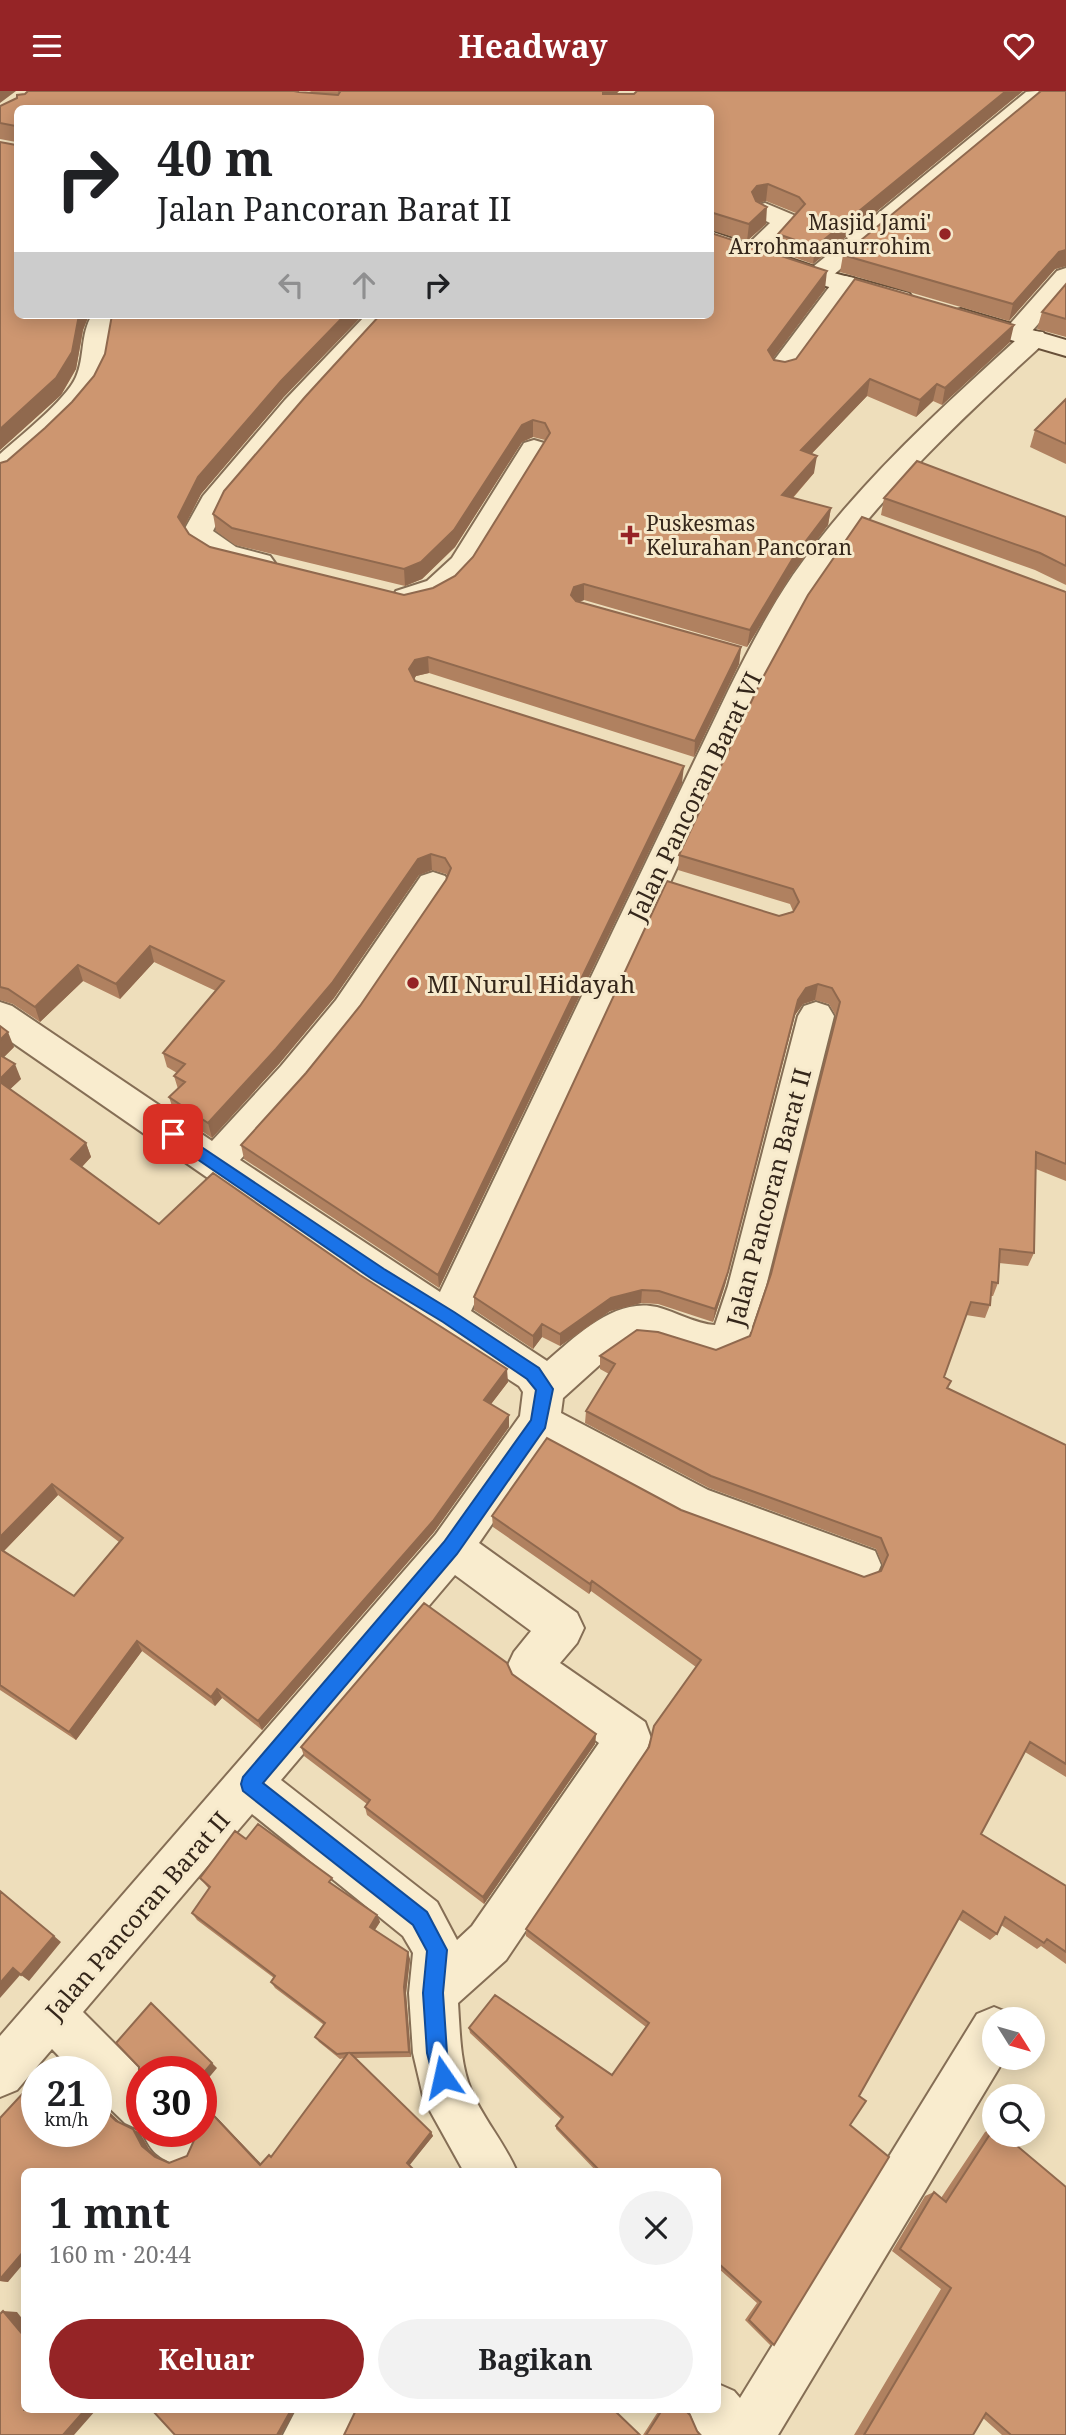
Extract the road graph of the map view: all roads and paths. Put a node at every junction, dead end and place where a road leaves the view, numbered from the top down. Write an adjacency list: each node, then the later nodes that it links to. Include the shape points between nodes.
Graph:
1 (1034, 97): 5 (street)
2 (765, 211): 4 (street, via 787,221)
3 (714, 240): 4 (street)
4 (752, 253): 5 (street)
5 (817, 276): 7 (street)
6 (1066, 276): 10 (street, Jalan Pancoran Barat VI)
7 (845, 284): 10 (street); 12 (street)
8 (102, 319): 14 (street, via 97,326 90,377)
9 (377, 319): 15 (street, via 213,503 198,532 204,543 224,554)
10 (1025, 335): 11 (street); 21 (street, Jalan Pancoran Barat VI, via 915,450 865,523 803,584 694,771 666,882 598,992)
11 (1066, 348)
12 (782, 369)
13 (534, 449): 16 (street, via 448,581 425,596 405,599)
14 (0, 470)
15 (288, 570)
16 (379, 592)
17 (432, 885): 20 (street, via 348,1010)
18 (0, 1016): 20 (street)
19 (816, 1016): 22 (street, Jalan Pancoran Barat II, via 731,1336 714,1343 645,1321 631,1322 612,1334)
20 (215, 1162): 21 (street)
21 (449, 1317): 22 (street, via 533,1373)
22 (542, 1406): 23 (street, Jalan Pancoran Barat II); 24 (street, via 695,1505)
23 (451, 1548): 25 (street, Jalan Pancoran Barat II); 26 (street, via 562,1628 529,1667 629,1738 489,1943)
24 (860, 1565)
25 (250, 1784): 26 (street, via 420,1919 437,1950); 27 (street, Jalan Pancoran Barat II)
26 (433, 1993): 31 (street, via 437,2053 449,2100)
27 (51, 2014): 29 (street, Jalan Pancoran Barat II); 30 (street)
28 (982, 2050): 36 (street)
29 (0, 2073)
30 (126, 2090)
31 (490, 2168)
32 (328, 2413): 34 (street)
33 (718, 2413): 35 (street)
34 (310, 2435)
35 (740, 2435)
36 (748, 2435)

